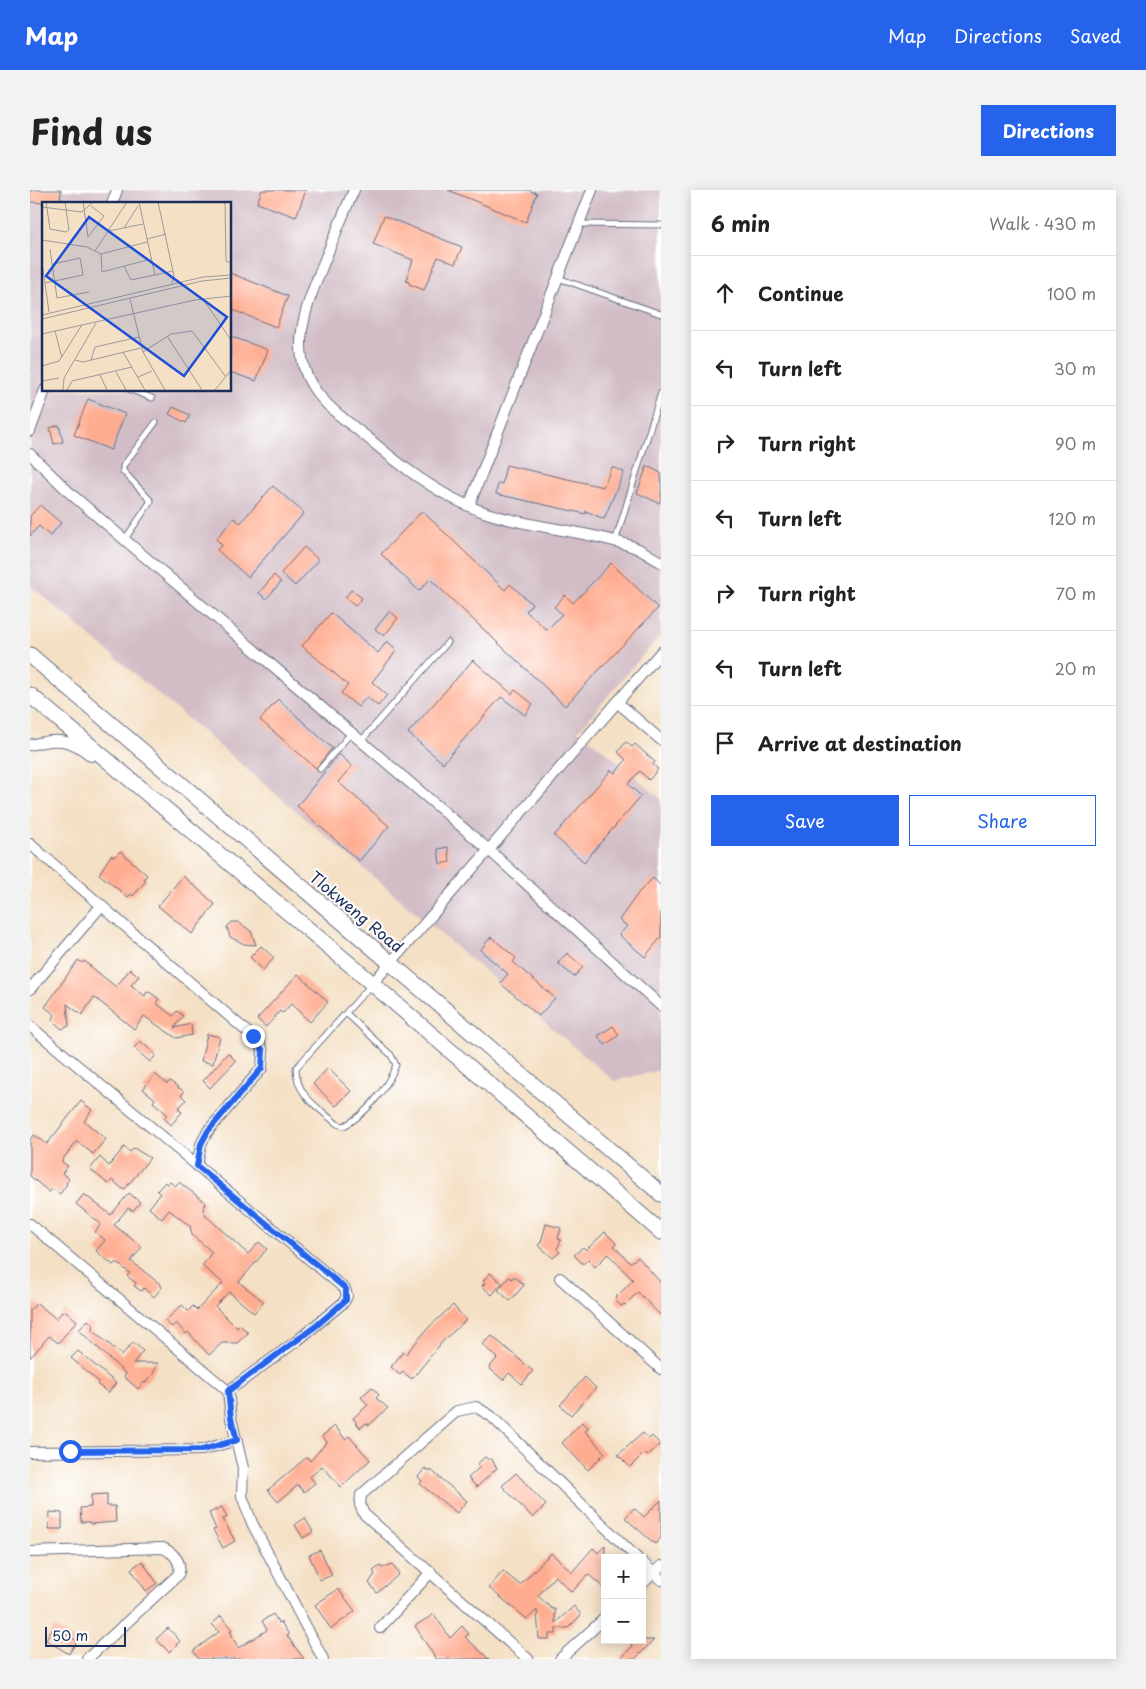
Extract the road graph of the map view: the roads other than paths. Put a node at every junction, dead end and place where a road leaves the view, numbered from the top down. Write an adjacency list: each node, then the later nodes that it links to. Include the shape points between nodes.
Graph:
1 (117, 190): 4 (street)
2 (354, 190): 16 (street, via 305,308 301,339 303,363 315,389 333,408 396,462)
3 (592, 190): 5 (street)
4 (113, 202)
5 (579, 224): 6 (lane); 7 (street)
6 (661, 225)
7 (558, 278): 8 (lane); 16 (street)
8 (661, 314)
9 (45, 391): 14 (street)
10 (134, 391): 12 (lane)
11 (661, 393): 18 (lane)
12 (152, 398)
13 (156, 422): 17 (lane, via 123,466 123,471 151,501)
14 (30, 431)
15 (30, 454): 17 (street)
16 (469, 506): 18 (street, via 530,525)
17 (125, 539): 25 (street)
18 (615, 542): 19 (street, via 632,546)
19 (661, 562)
20 (448, 642): 27 (lane)
21 (661, 652): 24 (street)
22 (30, 655): 34 (main road, Tlokweng Road)
23 (30, 695): 30 (main road)
24 (617, 702): 26 (street); 32 (street)
25 (352, 732): 27 (street); 29 (lane)
26 (661, 740)
27 (362, 741): 32 (street)
28 (30, 745): 30 (street, via 55,739 85,750 144,800)
29 (320, 769)
30 (195, 836): 35 (main road)
31 (30, 844): 33 (street)
32 (489, 850): 34 (street); 37 (street)
33 (102, 905): 36 (street); 40 (street, via 253,1036 263,1051 262,1068 204,1136)
34 (392, 963): 35 (street); 41 (main road, Tlokweng Road)
35 (372, 984): 38 (lane); 43 (main road)
36 (30, 989)
37 (661, 1006)
38 (346, 1013): 38 (lane, via 391,1055 396,1065 390,1080 356,1120 344,1126 337,1124 300,1091 296,1068)
39 (30, 1026): 40 (street)
40 (197, 1166): 46 (street, via 346,1289 347,1296 316,1326)
41 (661, 1194)
42 (30, 1224): 46 (street)
43 (661, 1232)
44 (560, 1278): 45 (street)
45 (661, 1368)
46 (228, 1391): 47 (street)
47 (237, 1440): 48 (street, via 202,1450); 58 (street, via 243,1468 242,1496 252,1523)
48 (30, 1452)
49 (30, 1552): 57 (street, via 163,1548 178,1560 178,1575)
50 (634, 1554): 52 (street, via 491,1416 476,1407 466,1408 450,1418 361,1496 361,1511)
51 (646, 1565): 53 (street)
52 (431, 1572): 56 (street); 59 (street)
53 (658, 1573): 54 (street)
54 (646, 1581)
55 (601, 1622): 60 (street)
56 (380, 1628)
57 (87, 1659)
58 (323, 1659)
59 (528, 1659)
60 (560, 1659)

